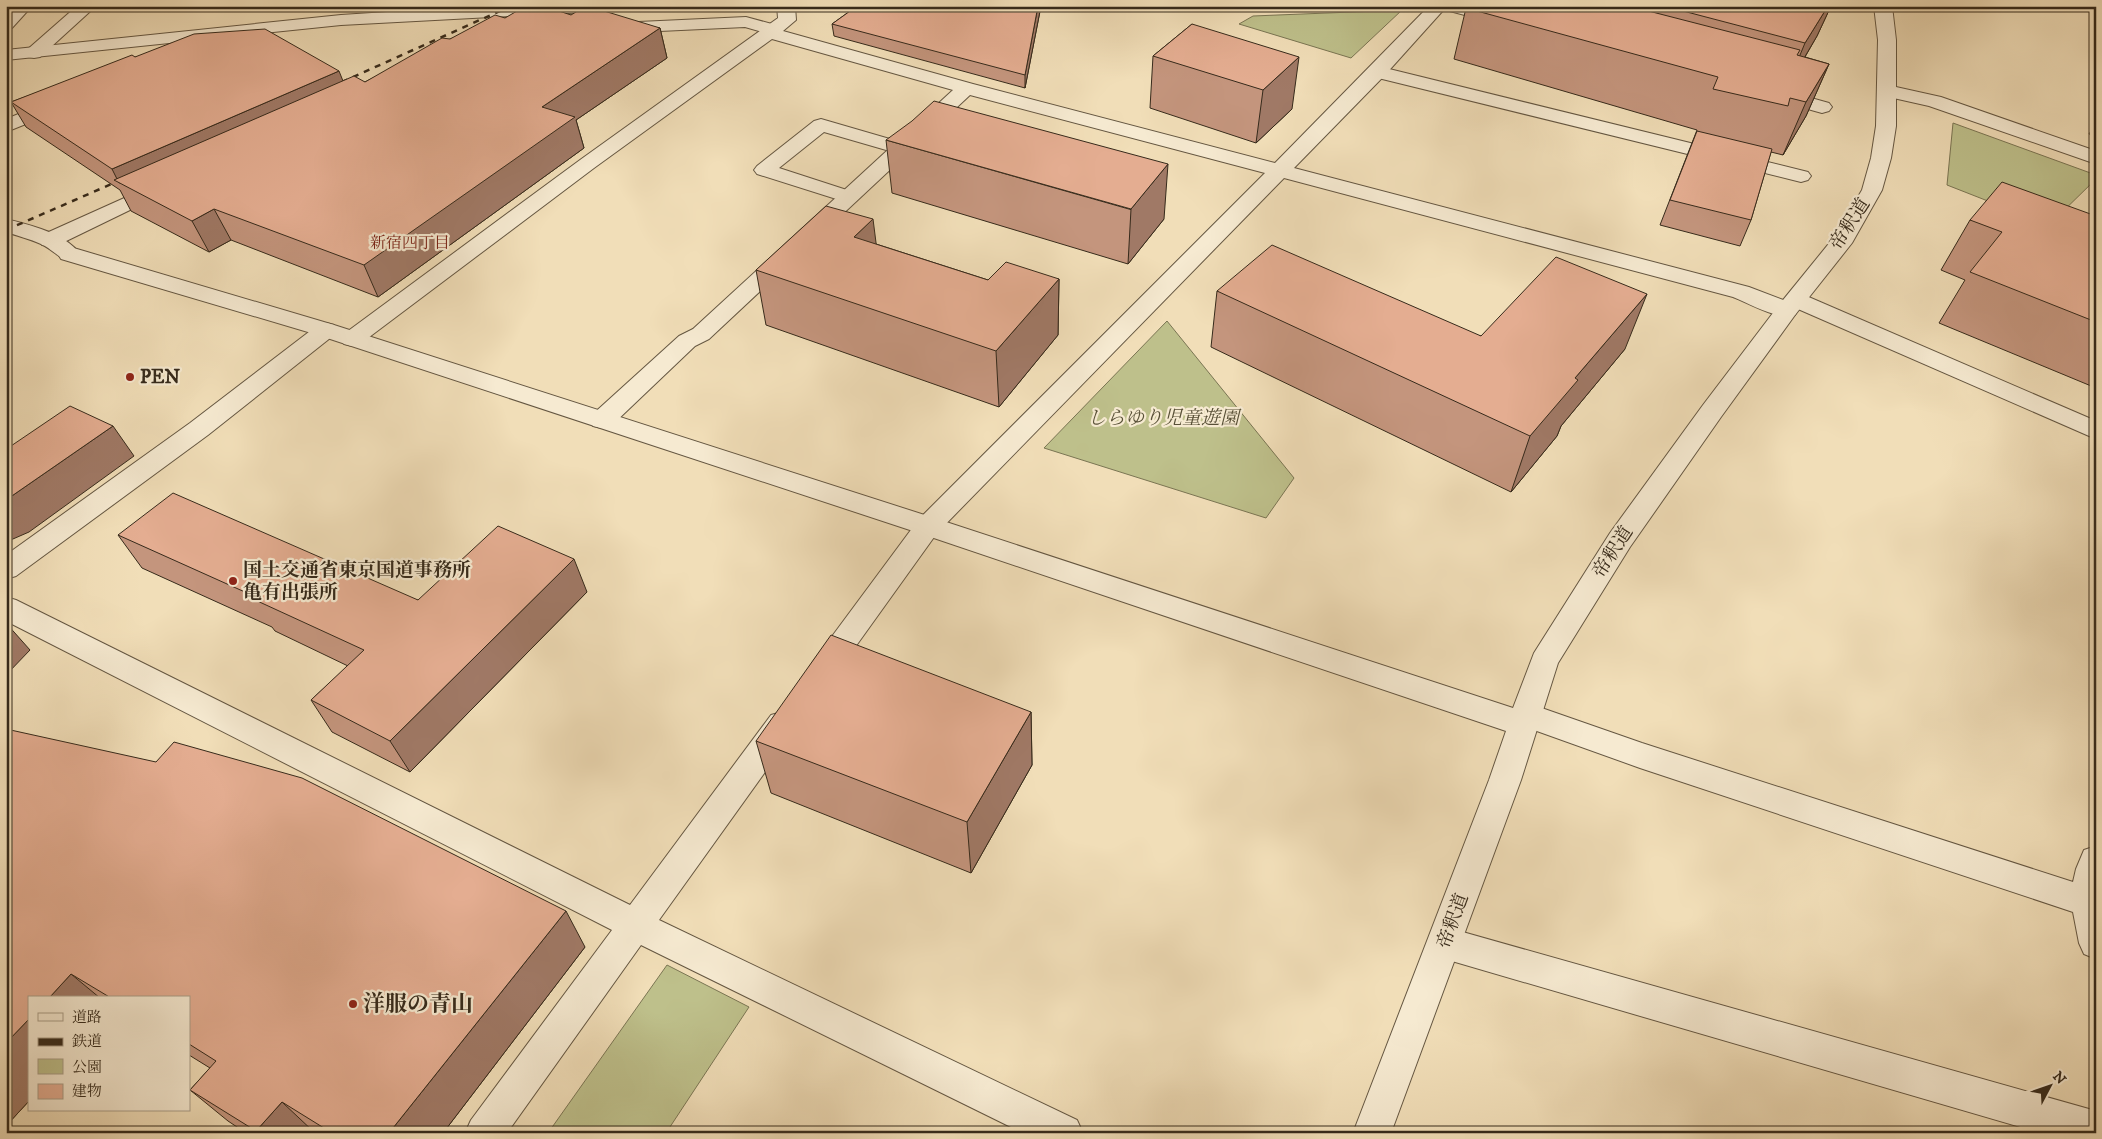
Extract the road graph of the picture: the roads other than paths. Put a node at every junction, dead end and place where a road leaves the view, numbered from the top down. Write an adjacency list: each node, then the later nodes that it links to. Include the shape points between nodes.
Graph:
1 (24, 6): 8 (street)
2 (88, 6): 13 (street)
3 (606, 6): 12 (street, via 342,20)
4 (786, 6): 11 (street, via 787,20)
5 (1439, 6): 16 (street)
6 (1452, 6): 9 (street)
7 (1883, 6): 19 (street, 帝釈道)
8 (6, 24)
9 (1519, 24)
10 (597, 28): 11 (street, via 746,22)
11 (771, 31): 17 (street); 33 (street)
12 (212, 34): 13 (street); 15 (street)
13 (34, 53): 14 (street)
14 (6, 56)
15 (175, 57)
16 (1377, 72): 25 (street); 26 (street)
17 (966, 88): 23 (street); 25 (street)
18 (1756, 89): 21 (street)
19 (1887, 91): 24 (street, via 1934,101); 31 (street, 帝釈道, via 1882,158 1872,190 1844,238)
20 (68, 100): 22 (street)
21 (1822, 107)
22 (6, 126)
23 (900, 148): 28 (street); 28 (street, via 821,125 764,170)
24 (2096, 158)
25 (1280, 170): 31 (street); 36 (street)
26 (1801, 176)
27 (176, 181): 30 (street)
28 (849, 197): 34 (street, via 701,334 687,341)
29 (6, 225): 30 (street)
30 (60, 247): 32 (street)
31 (1791, 305): 35 (street); 39 (street, 帝釈道, via 1620,540 1544,661)
32 (326, 330): 33 (street); 37 (street, via 199,429)
33 (352, 339): 34 (street)
34 (602, 420): 36 (street)
35 (2096, 431)
36 (928, 526): 39 (street, via 1520,723); 42 (street)
37 (6, 568)
38 (6, 608): 42 (street)
39 (1526, 720): 41 (street, via 1533,717); 43 (street, 帝釈道)
40 (2096, 860): 41 (street, via 2092,868)
41 (2092, 903): 44 (street)
42 (635, 926): 46 (street); 47 (street)
43 (1445, 943): 45 (street); 48 (street, 帝釈道)
44 (2096, 943)
45 (2096, 1130)
46 (484, 1133)
47 (1064, 1133)
48 (1372, 1133)

